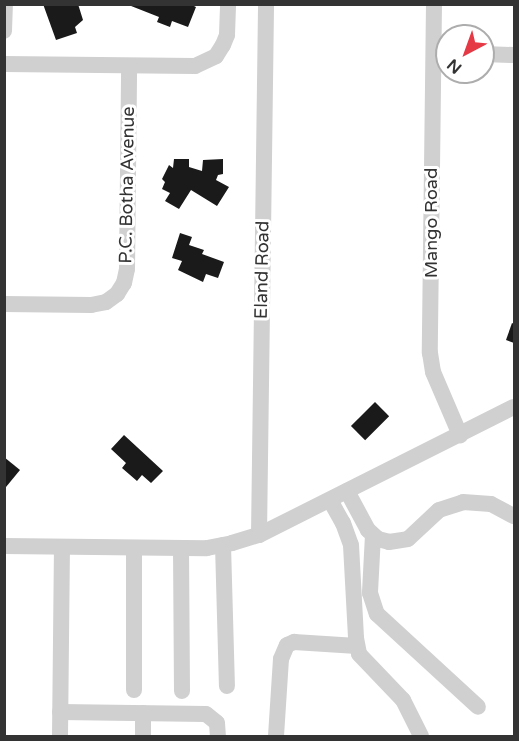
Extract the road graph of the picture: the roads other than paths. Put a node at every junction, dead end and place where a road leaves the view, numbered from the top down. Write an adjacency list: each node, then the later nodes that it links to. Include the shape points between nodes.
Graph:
1 (5, 4): 6 (street)
2 (228, 4): 10 (street, via 227,34 216,56 195,66)
3 (266, 4): 18 (street, Eland Road)
4 (434, 4): 5 (street, Mango Road)
5 (436, 24)
6 (4, 31)
7 (495, 54): 8 (street)
8 (514, 54)
9 (4, 64): 10 (street)
10 (129, 66): 12 (street, P.C. Botha Avenue, via 124,283 106,302 91,305)
11 (439, 84): 14 (street, Mango Road, via 430,363)
12 (4, 304)
13 (514, 406): 14 (street)
14 (460, 435): 15 (street)
15 (346, 492): 16 (street); 19 (street)
16 (330, 500): 18 (street); 25 (street, via 351,545)
17 (514, 516): 19 (street, via 491,504 463,502 439,510 403,541 389,542)
18 (259, 535): 20 (street)
19 (373, 535): 29 (street, via 370,593 377,614)
20 (223, 545): 24 (street); 26 (street)
21 (4, 546): 22 (street)
22 (62, 547): 23 (street); 30 (street)
23 (134, 548): 24 (street); 27 (street)
24 (180, 548): 28 (street)
25 (357, 646): 35 (street, via 294,642 287,645 281,659); 36 (street, via 364,660 406,705)
26 (227, 686)
27 (134, 690)
28 (182, 691)
29 (478, 707)
30 (60, 711): 31 (street); 32 (street)
31 (143, 713): 33 (street); 34 (street, via 206,714 217,723)
32 (60, 736)
33 (143, 736)
34 (218, 736)
35 (276, 736)
36 (421, 736)

